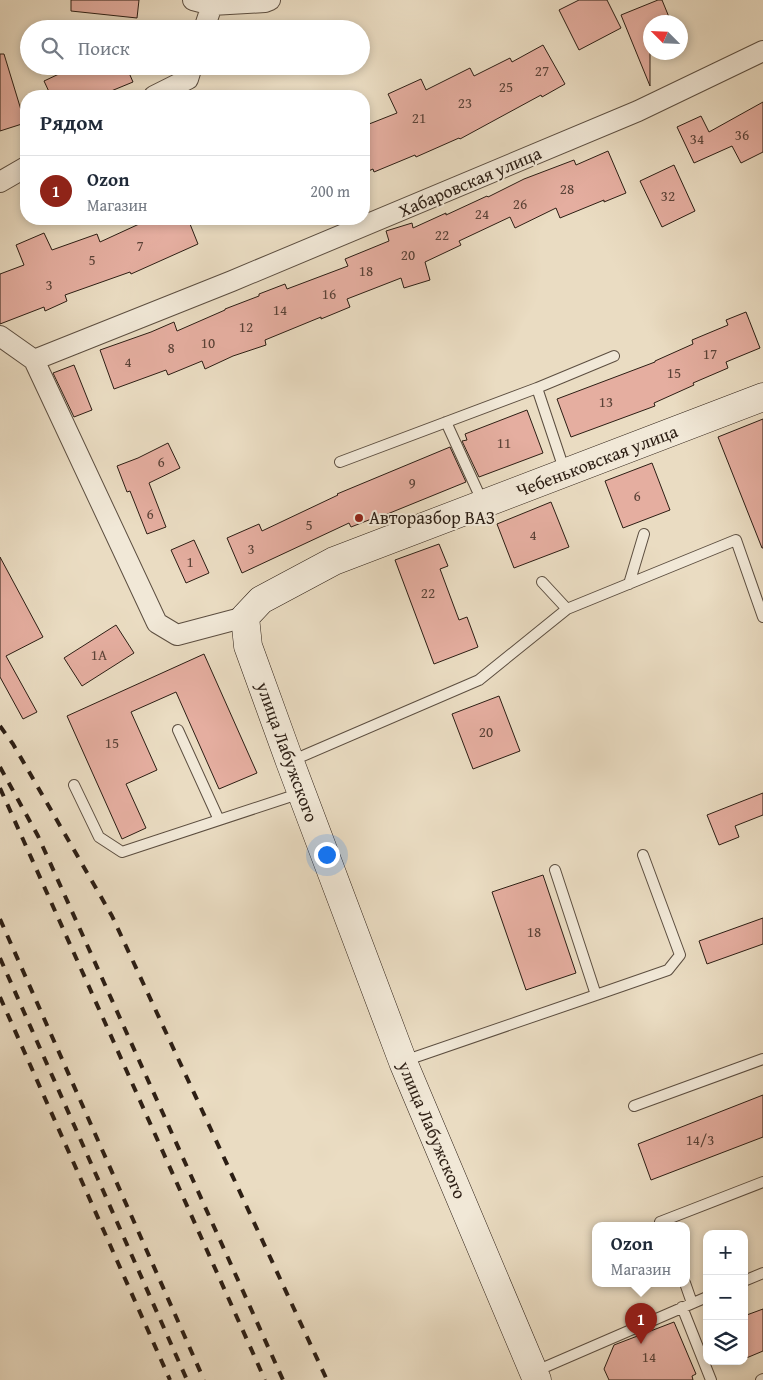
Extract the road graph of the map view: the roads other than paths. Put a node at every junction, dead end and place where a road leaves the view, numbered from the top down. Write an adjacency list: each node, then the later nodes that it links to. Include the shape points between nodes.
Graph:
1 (270, 0): 2 (street)
2 (203, 2): 3 (street)
3 (204, 20)
4 (763, 51): 9 (street, Хабаровская улица, via 638,111)
5 (189, 75): 6 (street, via 188,79)
6 (166, 90)
7 (20, 170): 8 (street)
8 (0, 182)
9 (370, 223)
10 (366, 225): 13 (street, Хабаровская улица)
11 (0, 336): 13 (street)
12 (614, 356): 14 (lane)
13 (34, 360): 24 (street, via 157,623 177,635)
14 (537, 388): 16 (lane); 18 (lane)
15 (763, 397): 18 (street, Чебеньковская улица)
16 (446, 422): 17 (lane); 19 (lane)
17 (340, 462)
18 (566, 473): 19 (street, Чебеньковская улица)
19 (483, 504): 24 (street, Чебеньковская улица, via 334,561 262,600)
20 (644, 534): 22 (lane)
21 (542, 582): 23 (lane)
22 (629, 584): 23 (lane); 25 (lane, via 736,540)
23 (568, 608): 27 (lane, via 480,680)
24 (245, 617): 27 (street, улица Лабужского, via 248,646)
25 (763, 617)
26 (178, 730): 30 (lane)
27 (290, 762): 29 (street, улица Лабужского)
28 (74, 785): 30 (lane, via 99,837 122,852)
29 (302, 792): 30 (lane); 35 (street, улица Лабужского)
30 (219, 820)
31 (643, 855): 33 (lane, via 680,955 668,970)
32 (555, 870): 33 (lane)
33 (596, 994): 35 (lane)
34 (763, 1059): 36 (lane)
35 (403, 1062): 45 (street, улица Лабужского)
36 (634, 1106)
37 (763, 1182): 38 (lane)
38 (660, 1222)
39 (763, 1273): 40 (lane)
40 (748, 1279)
41 (686, 1287): 43 (lane)
42 (703, 1299): 43 (lane)
43 (692, 1303): 44 (lane)
44 (682, 1308): 45 (lane); 46 (lane)
45 (536, 1376)
46 (711, 1380)

